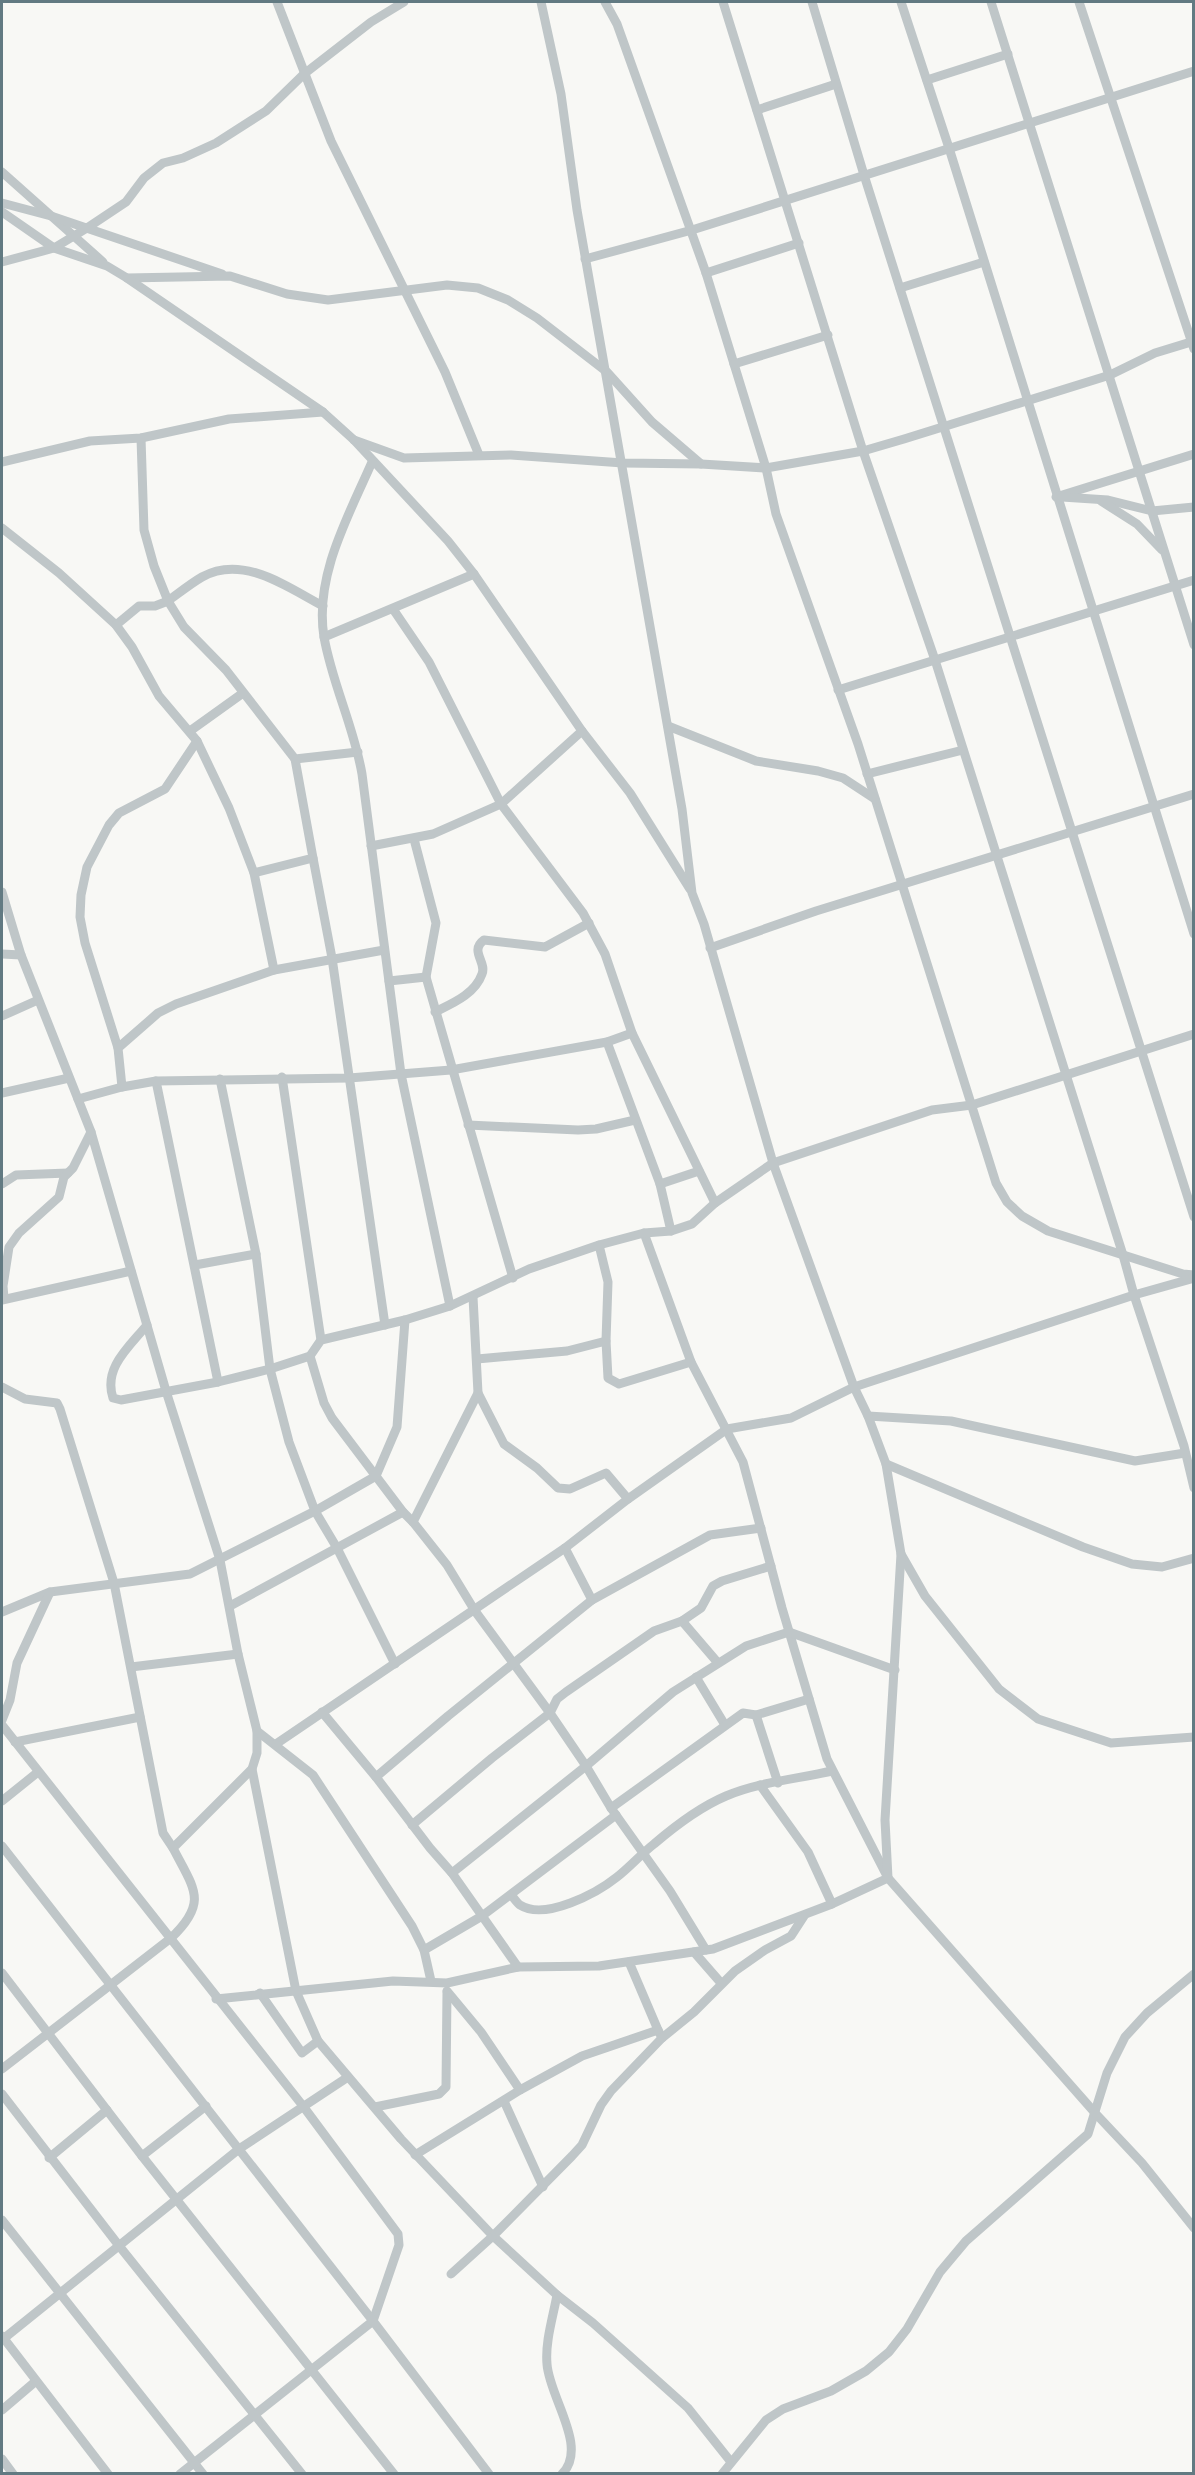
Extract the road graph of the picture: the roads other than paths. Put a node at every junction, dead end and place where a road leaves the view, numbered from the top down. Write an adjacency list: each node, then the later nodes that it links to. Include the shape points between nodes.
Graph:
1 (277, 2): 13 (street)
2 (405, 2): 13 (street, via 371,22)
3 (541, 2): 31 (street, via 561,94)
4 (618, 2): 10 (street)
5 (723, 2): 17 (street)
6 (812, 2): 15 (street)
7 (901, 2): 14 (street)
8 (991, 2): 11 (street)
9 (1079, 2): 16 (street)
10 (606, 3): 27 (street)
11 (1008, 54): 14 (street); 18 (street)
12 (1194, 71): 16 (street)
13 (304, 74): 26 (street, via 266,111 216,143 163,163 144,178 126,202); 39 (street, via 336,152)
14 (927, 80): 19 (street)
15 (836, 84): 17 (street); 21 (street)
16 (1112, 98): 18 (street); 41 (street, via 1126,151)
17 (757, 110): 22 (street)
18 (1031, 123): 19 (street); 44 (street)
19 (949, 148): 21 (street); 33 (street)
20 (2, 172): 25 (street)
21 (864, 175): 22 (street); 38 (street)
22 (786, 199): 27 (street); 29 (street)
23 (2, 203): 25 (street)
24 (2, 212): 30 (street)
25 (51, 216): 26 (street); 28 (street)
26 (87, 228): 28 (street); 36 (street)
27 (692, 230): 31 (street); 35 (street)
28 (74, 236): 30 (street); 34 (street)
29 (799, 243): 35 (street); 40 (street)
30 (54, 248): 32 (street); 34 (street)
31 (585, 259): 43 (street)
32 (2, 262)
33 (984, 262): 38 (street); 45 (street)
34 (107, 266): 37 (street)
35 (706, 273): 42 (street)
36 (230, 276): 37 (street); 39 (street, via 286,294 328,300)
37 (127, 278): 46 (street)
38 (900, 288): 47 (street)
39 (405, 291): 43 (street, via 447,285 478,288 508,300); 52 (street, via 445,372)
40 (828, 335): 42 (street); 50 (street)
41 (1193, 342): 44 (street, via 1155,353)
42 (734, 364): 57 (street)
43 (607, 372): 55 (street); 56 (street, via 652,422)
44 (1110, 375): 45 (street); 58 (street)
45 (1027, 401): 47 (street); 59 (street)
46 (323, 411): 48 (street, via 229,420); 49 (street)
47 (945, 426): 50 (street); 74 (street)
48 (141, 438): 53 (street, via 90,441); 68 (street, via 144,530)
49 (354, 440): 52 (street, via 404,458); 54 (street)
50 (863, 451): 57 (street); 76 (street)
51 (1194, 454): 58 (street)
52 (479, 455): 55 (street)
53 (2, 462)
54 (372, 462): 65 (street); 69 (street, via 336,546)
55 (623, 463): 56 (street); 79 (street)
56 (701, 464): 57 (street)
57 (766, 468): 77 (street, via 776,514)
58 (1139, 470): 59 (street); 62 (street)
59 (1056, 497): 60 (street); 71 (street)
60 (1099, 500): 62 (street); 64 (street, via 1137,524)
61 (1194, 507): 62 (street)
62 (1152, 511): 64 (street)
63 (2, 528): 72 (street)
64 (1165, 554): 67 (street)
65 (474, 574): 70 (street); 81 (street)
66 (1194, 580): 67 (street)
67 (1175, 586): 71 (street); 75 (street)
68 (168, 602): 69 (street, via 201,577 243,569); 72 (street, via 139,606); 78 (street, via 184,627)
69 (323, 606): 73 (street)
70 (393, 609): 73 (street); 89 (street, via 429,662)
71 (1092, 612): 74 (street); 90 (street)
72 (116, 625): 80 (street, via 159,696)
73 (324, 637): 84 (street)
74 (1011, 637): 76 (street); 91 (street)
75 (1194, 645)
76 (935, 660): 77 (street); 83 (street)
77 (838, 690): 86 (street)
78 (243, 693): 80 (street); 85 (street)
79 (668, 726): 88 (street, via 756,761 843,778); 99 (street)
80 (190, 731): 82 (street)
81 (582, 731): 89 (street); 99 (street, via 630,793)
82 (197, 741): 96 (street); 116 (street, via 165,789 119,813 87,867 80,917)
83 (963, 750): 86 (street); 94 (street)
84 (358, 752): 85 (street); 93 (street)
85 (295, 759): 95 (street)
86 (867, 774): 88 (street)
87 (1194, 794): 90 (street)
88 (875, 799): 97 (street)
89 (501, 804): 92 (street); 100 (street)
90 (1154, 806): 91 (street); 101 (street)
91 (1072, 832): 94 (street); 117 (street)
92 (414, 839): 93 (street); 108 (street, via 436,923)
93 (371, 846): 103 (street)
94 (996, 855): 97 (street); 120 (street)
95 (313, 858): 96 (street); 106 (street)
96 (254, 873): 107 (street)
97 (902, 885): 102 (street); 129 (street)
98 (2, 892): 105 (street)
99 (692, 893): 102 (street)
100 (589, 923): 111 (street, via 545,947 484,940 477,950 482,976 465,996); 113 (street, via 605,954)
101 (1194, 934)
102 (710, 948): 133 (street)
103 (384, 950): 106 (street); 109 (street)
104 (2, 954): 105 (street)
105 (21, 955): 110 (street)
106 (332, 958): 107 (street); 123 (street)
107 (274, 970): 116 (street, via 158,1013)
108 (426, 977): 109 (street); 111 (street)
109 (389, 981): 119 (street)
110 (38, 1000): 112 (street); 122 (street)
111 (435, 1012): 118 (street)
112 (2, 1016)
113 (632, 1033): 115 (street); 134 (street)
114 (1194, 1034): 117 (street)
115 (607, 1042): 118 (street); 130 (street)
116 (118, 1048): 126 (street)
117 (1141, 1051): 120 (street); 139 (street)
118 (451, 1070): 119 (street); 131 (street)
119 (401, 1074): 123 (street); 152 (street)
120 (1065, 1075): 129 (street); 144 (street)
121 (282, 1077): 123 (street); 124 (street); 156 (street)
122 (69, 1078): 127 (street); 128 (street)
123 (349, 1078): 155 (street)
124 (220, 1079): 125 (street); 143 (street)
125 (156, 1081): 126 (street); 145 (street)
126 (122, 1087): 128 (street)
127 (2, 1093)
128 (78, 1099): 132 (street)
129 (972, 1105): 133 (street, via 932,1110); 144 (street, via 996,1183 1022,1216 1048,1231)
130 (635, 1120): 131 (street, via 578,1130); 137 (street)
131 (468, 1125): 148 (street)
132 (91, 1132): 135 (street); 146 (street)
133 (773, 1163): 138 (street); 164 (street)
134 (699, 1171): 137 (street); 138 (street)
135 (68, 1173): 136 (street, via 16,1175); 151 (street, via 59,1197 9,1247)
136 (2, 1184)
137 (660, 1184): 140 (street)
138 (715, 1203): 140 (street, via 692,1224)
139 (1194, 1217)
140 (671, 1231): 141 (street)
141 (644, 1233): 142 (street); 160 (street)
142 (599, 1245): 148 (street); 157 (street, via 608,1282)
143 (256, 1254): 145 (street); 161 (street)
144 (1123, 1255): 147 (street); 149 (street)
145 (195, 1265): 162 (street)
146 (131, 1271): 151 (street); 154 (street)
147 (1194, 1277): 149 (street)
148 (513, 1278): 150 (street)
149 (1134, 1295): 164 (street); 169 (street)
150 (473, 1297): 152 (street); 159 (street)
151 (3, 1299)
152 (450, 1306): 153 (street)
153 (405, 1320): 155 (street); 171 (street, via 397,1427)
154 (147, 1325): 165 (street); 165 (street, via 115,1365 110,1389 113,1398 121,1400)
155 (385, 1325): 156 (street)
156 (321, 1340): 158 (street)
157 (606, 1341): 159 (street, via 567,1351); 160 (street, via 608,1378 619,1384)
158 (310, 1356): 161 (street); 171 (street, via 332,1418)
159 (477, 1359): 166 (street)
160 (691, 1362): 168 (street)
161 (270, 1369): 162 (street); 174 (street, via 289,1442)
162 (218, 1382): 165 (street)
163 (2, 1387): 184 (street, via 25,1399 57,1403)
164 (854, 1387): 167 (street); 168 (street, via 791,1418)
165 (166, 1391): 182 (street)
166 (478, 1393): 173 (street, via 504,1444 558,1488 570,1490 606,1473); 176 (street)
167 (868, 1416): 169 (street, via 951,1421 1135,1461); 170 (street)
168 (727, 1429): 173 (street); 177 (street, via 743,1462)
169 (1188, 1448): 172 (street)
170 (886, 1464): 180 (street); 181 (street, via 1132,1564 1162,1567)
171 (376, 1476): 174 (street); 175 (street)
172 (1194, 1488)
173 (628, 1499): 179 (street)
174 (315, 1511): 178 (street); 182 (street)
175 (403, 1512): 176 (street); 178 (street)
176 (413, 1522): 188 (street, via 447,1565)
177 (761, 1528): 183 (street); 186 (street, via 710,1535)
178 (337, 1548): 187 (street); 194 (street)
179 (565, 1548): 186 (street); 188 (street)
180 (901, 1554): 197 (street); 208 (street, via 925,1596 999,1689 1038,1719 1111,1743)
181 (1194, 1558)
182 (220, 1560): 184 (street, via 190,1574); 187 (street)
183 (771, 1566): 190 (street, via 713,1586 701,1608); 191 (street)
184 (114, 1583): 185 (street); 196 (street)
185 (50, 1592): 189 (street); 204 (street, via 18,1663)
186 (592, 1600): 193 (street)
187 (230, 1606): 192 (street)
188 (475, 1611): 193 (street); 194 (street)
189 (2, 1612)
190 (682, 1621): 195 (street); 201 (street, via 654,1631 566,1692)
191 (789, 1632): 195 (street, via 746,1646); 197 (street); 199 (street)
192 (238, 1654): 196 (street); 207 (street)
193 (513, 1663): 201 (street); 215 (street)
194 (395, 1664): 200 (street)
195 (718, 1664): 198 (street)
196 (130, 1667): 203 (street)
197 (895, 1670): 225 (street, via 885,1820)
198 (696, 1677): 206 (street); 211 (street, via 672,1692)
199 (809, 1700): 202 (street); 213 (street)
200 (322, 1712): 210 (street); 215 (street)
201 (550, 1713): 211 (street); 220 (street)
202 (756, 1715): 206 (street, via 743,1713); 216 (street)
203 (140, 1717): 209 (street); 222 (street, via 162,1833)
204 (2, 1720)
205 (2, 1725): 209 (street)
206 (725, 1725): 219 (street)
207 (257, 1731): 210 (street); 212 (street)
208 (1194, 1737)
209 (15, 1742): 214 (street)
210 (276, 1744): 231 (street, via 313,1775)
211 (586, 1766): 219 (street); 224 (street)
212 (252, 1769): 222 (street); 242 (street)
213 (832, 1771): 216 (street); 225 (street)
214 (38, 1772): 218 (street); 230 (street)
215 (376, 1777): 220 (street)
216 (778, 1783): 217 (street)
217 (760, 1785): 223 (street, via 725,1796 689,1817); 227 (street, via 808,1852)
218 (2, 1801)
219 (614, 1812): 223 (street); 226 (street)
220 (412, 1825): 224 (street)
221 (2, 1846): 240 (street)
222 (173, 1848): 230 (street, via 190,1882 195,1906)
223 (643, 1854): 226 (street, via 599,1890 562,1905 534,1909 521,1905); 232 (street)
224 (452, 1873): 228 (street)
225 (888, 1878): 227 (street); 257 (street)
226 (511, 1895): 228 (street)
227 (832, 1904): 229 (street)
228 (482, 1916): 231 (street); 235 (street)
229 (804, 1916): 232 (street); 239 (street, via 791,1936)
230 (171, 1938): 240 (street); 244 (street)
231 (424, 1950): 238 (street)
232 (706, 1950): 233 (street)
233 (694, 1952): 234 (street); 239 (street)
234 (629, 1962): 235 (street); 246 (street)
235 (518, 1967): 241 (street)
236 (2, 1973): 245 (street)
237 (1194, 1974): 257 (street, via 1125,2037 1107,2073)
238 (431, 1981): 241 (street); 242 (street)
239 (721, 1983): 246 (street, via 694,2012)
240 (110, 1986): 245 (street); 253 (street)
241 (447, 1987): 250 (street); 255 (street, via 446,2087 439,2094)
242 (296, 1991): 243 (street); 247 (street)
243 (260, 1994): 244 (street); 247 (street, via 302,2053)
244 (216, 1999): 254 (street)
245 (48, 2033): 248 (street); 256 (street)
246 (660, 2034): 250 (street, via 582,2056); 262 (street, via 601,2104 582,2145)
247 (318, 2041): 249 (street)
248 (2, 2069)
249 (348, 2077): 254 (street); 255 (street)
250 (520, 2090): 252 (street)
251 (2, 2094): 261 (street)
252 (504, 2101): 259 (street); 262 (street)
253 (206, 2106): 258 (street); 260 (street)
254 (303, 2106): 258 (street); 271 (street, via 398,2234 399,2245)
255 (375, 2107): 259 (street)
256 (107, 2110): 260 (street); 261 (street)
257 (1096, 2114): 265 (street); 278 (street, via 1088,2134 966,2241 940,2272 889,2352 831,2391 783,2409 766,2421)
258 (239, 2149): 263 (street); 271 (street)
259 (415, 2155): 266 (street)
260 (142, 2156): 263 (street)
261 (49, 2157): 267 (street)
262 (543, 2187): 266 (street)
263 (178, 2200): 267 (street); 273 (street)
264 (2, 2220): 269 (street)
265 (1194, 2228)
266 (493, 2236): 268 (street); 270 (street)
267 (120, 2247): 269 (street); 276 (street)
268 (451, 2274)
269 (60, 2294): 272 (street); 279 (street)
270 (557, 2295): 278 (street, via 688,2408); 287 (street, via 547,2366 552,2391 573,2443 572,2458)
271 (373, 2321): 273 (street); 280 (street)
272 (2, 2338): 274 (street)
273 (311, 2368): 276 (street); 286 (street)
274 (36, 2381): 275 (street); 282 (street)
275 (2, 2410)
276 (255, 2414): 279 (street); 285 (street)
277 (2, 2459): 281 (street)
278 (731, 2462): 288 (street)
279 (194, 2463): 283 (street); 284 (street)
280 (486, 2473)
281 (13, 2474)
282 (108, 2474)
283 (180, 2474)
284 (203, 2474)
285 (302, 2474)
286 (394, 2474)
287 (562, 2474)
288 (722, 2474)

